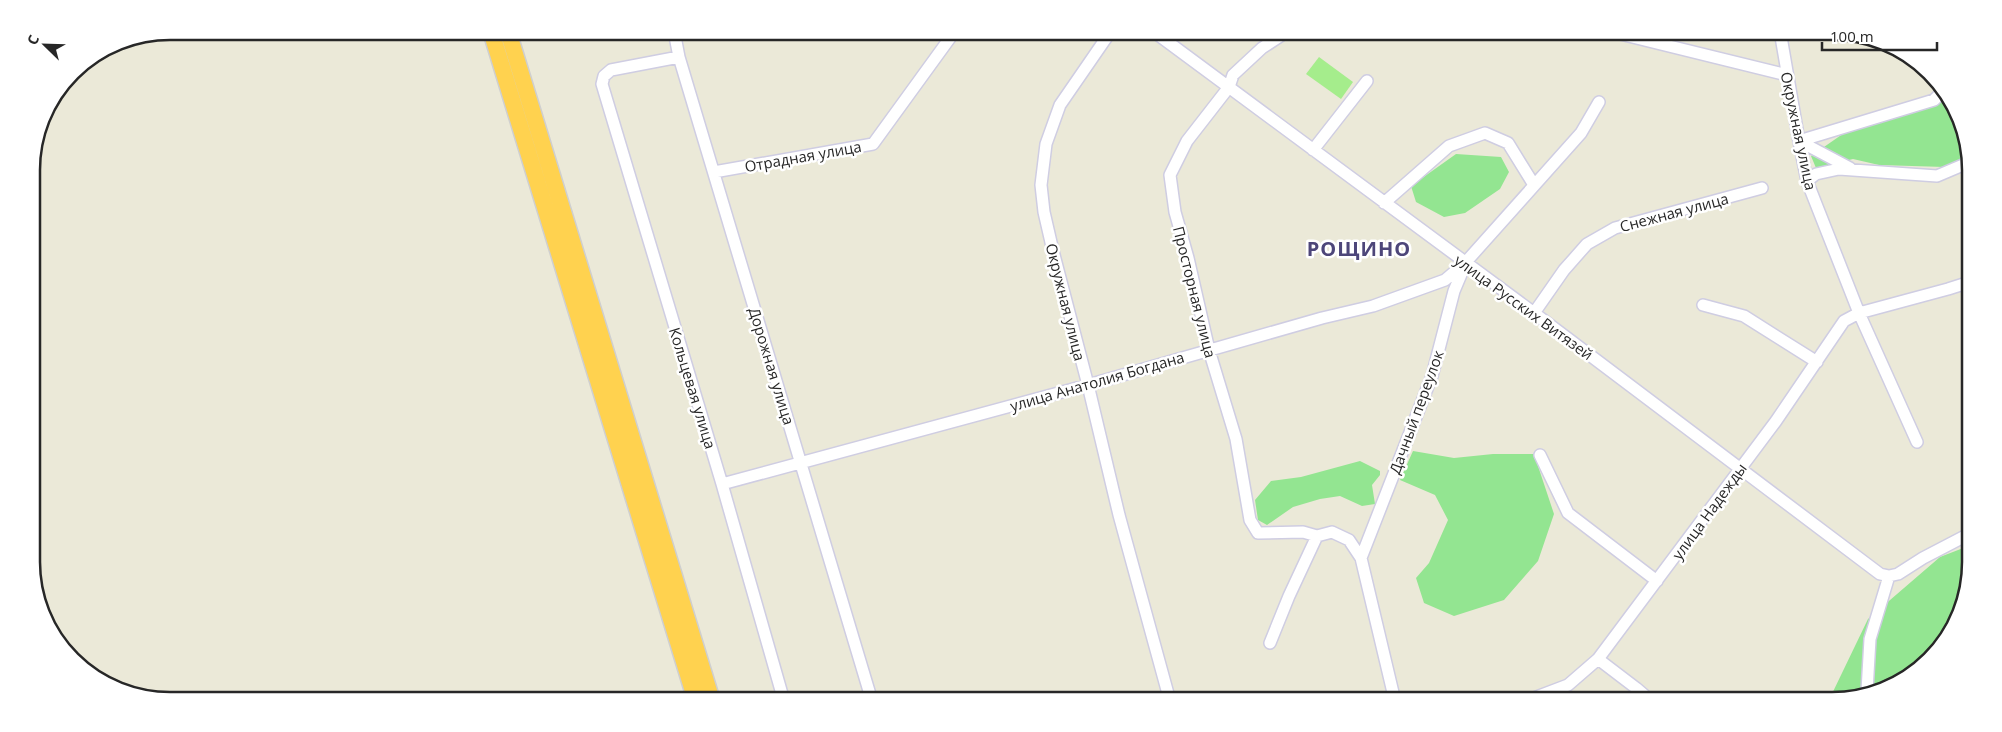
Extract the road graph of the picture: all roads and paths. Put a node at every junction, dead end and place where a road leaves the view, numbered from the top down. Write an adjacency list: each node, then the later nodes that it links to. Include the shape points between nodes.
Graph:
1 (494, 40): 46 (highway)
2 (511, 40): 47 (highway)
3 (676, 40): 10 (street, Дорожная улица)
4 (948, 40): 20 (street, Отрадная улица, via 873,144)
5 (1105, 40): 32 (street, Окружная улица, via 1060,105 1046,144 1040,185 1051,243)
6 (1164, 40): 13 (street, улица Русских Витязей)
7 (1274, 40): 13 (street, Просторная улица, via 1233,75)
8 (1645, 40): 11 (street)
9 (1781, 40): 11 (street, Окружная улица)
10 (679, 57): 20 (street, Дорожная улица); 37 (street, Кольцевая улица, via 611,70 604,76 602,84)
11 (1787, 75): 16 (street, Окружная улица)
12 (1367, 81): 17 (street)
13 (1229, 87): 17 (street, улица Русских Витязей); 30 (street, Просторная улица, via 1187,140 1170,175 1174,212 1188,258)
14 (1938, 96): 16 (street, via 1934,100)
15 (1599, 102): 22 (street, via 1581,133)
16 (1798, 141): 19 (street); 21 (street, Окружная улица)
17 (1313, 150): 24 (street, улица Русских Витязей)
18 (1962, 166): 19 (street, via 1938,176)
19 (1852, 169): 21 (street, via 1816,174)
20 (714, 172): 35 (street, Дорожная улица)
21 (1807, 181): 29 (street, Окружная улица)
22 (1534, 184): 24 (street, via 1508,143 1485,132 1449,146); 25 (street)
23 (1762, 188): 28 (street, Снежная улица, via 1615,228 1587,244)
24 (1384, 203): 25 (street, улица Русских Витязей)
25 (1465, 263): 28 (street, улица Русских Витязей); 30 (street, улица Анатолия Богдана, via 1445,280 1373,306); 40 (street, Дачный переулок, via 1454,291 1432,376)
26 (1962, 284): 29 (street, улица Надежды)
27 (1703, 305): 31 (street, via 1744,316)
28 (1534, 313): 36 (street, улица Русских Витязей)
29 (1859, 313): 31 (street, улица Надежды, via 1844,321); 33 (street)
30 (1208, 350): 32 (street, улица Анатолия Богдана); 38 (street, Просторная улица, via 1236,439 1250,520 1258,533 1304,532)
31 (1817, 362): 36 (street, улица Надежды)
32 (1088, 385): 35 (street, улица Анатолия Богдана); 50 (street, Окружная улица, via 1119,515)
33 (1917, 442)
34 (1540, 455): 42 (street, via 1568,513)
35 (801, 463): 37 (street, улица Анатолия Богдана); 49 (street, Дорожная улица)
36 (1740, 468): 41 (street, улица Русских Витязей, via 1880,574); 42 (street, улица Надежды)
37 (722, 484): 48 (street, Кольцевая улица)
38 (1317, 536): 40 (street, Просторная улица, via 1332,532 1349,540); 43 (street)
39 (1962, 538): 41 (street)
40 (1361, 558): 51 (street, Просторная улица)
41 (1893, 575): 45 (street, via 1870,639)
42 (1657, 581): 44 (street, улица Надежды)
43 (1270, 643)
44 (1598, 659): 52 (street, улица Надежды, via 1568,685); 53 (street)
45 (1866, 688)
46 (693, 692)
47 (709, 692)
48 (781, 692)
49 (869, 692)
50 (1168, 692)
51 (1393, 692)
52 (1548, 692)
53 (1641, 692)

